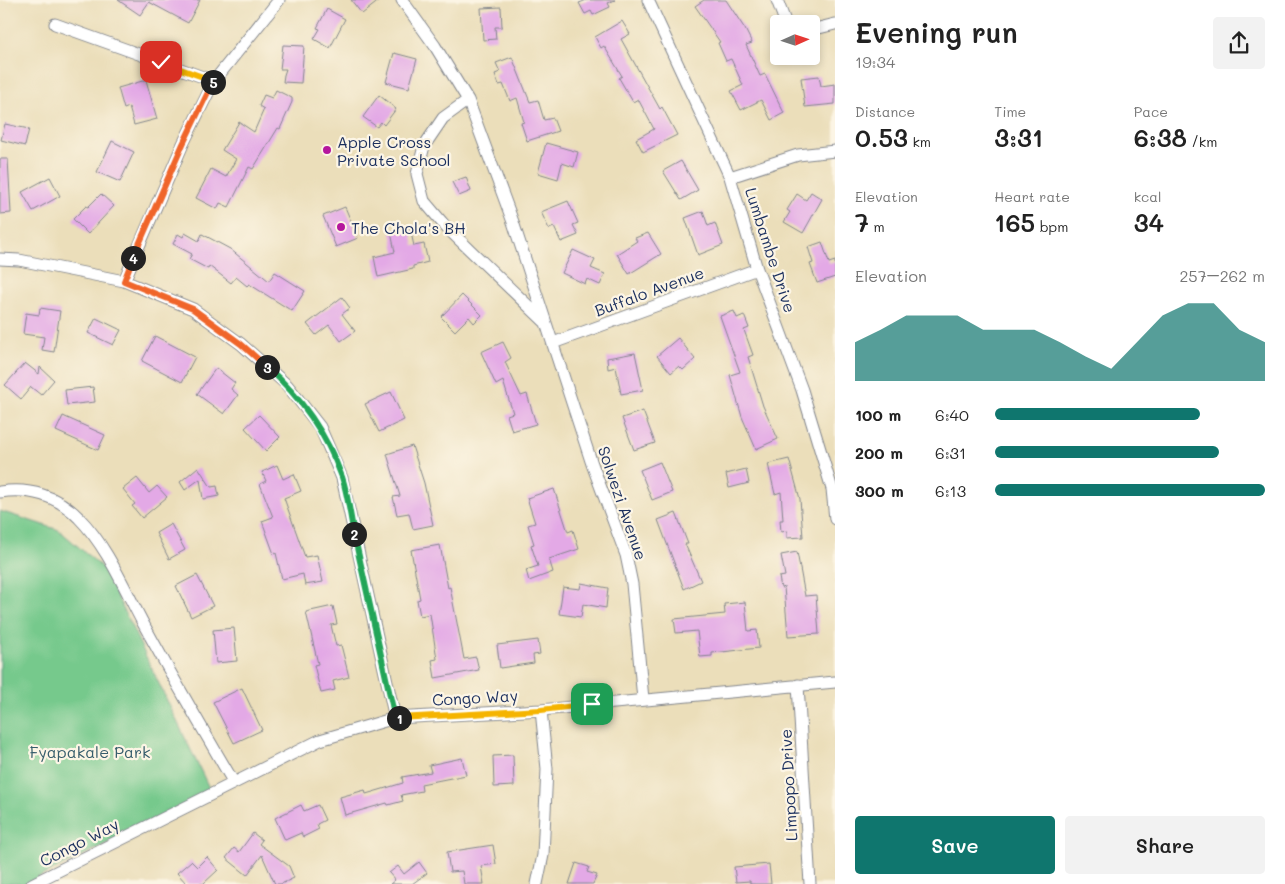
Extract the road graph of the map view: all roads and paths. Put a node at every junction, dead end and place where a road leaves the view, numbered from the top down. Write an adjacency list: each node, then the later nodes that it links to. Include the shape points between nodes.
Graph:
1 (279, 0): 9 (street)
2 (402, 0): 10 (street, Solwezi Avenue)
3 (648, 0): 12 (street, Lumbambe Drive)
4 (777, 0): 5 (street)
5 (783, 15)
6 (55, 24): 9 (street)
7 (835, 24): 8 (street)
8 (820, 28)
9 (214, 81): 15 (street)
10 (468, 100): 16 (street, Solwezi Avenue); 16 (street, Solwezi Avenue, via 443,118 424,146 417,174 424,201 446,227)
11 (835, 151): 12 (street, via 798,154)
12 (730, 178): 14 (street, Lumbambe Drive)
13 (0, 258): 15 (street)
14 (757, 269): 17 (street, Buffalo Avenue); 19 (street, Lumbambe Drive, via 802,390 832,488)
15 (124, 281): 24 (street, via 193,309 241,344 287,385 320,427 342,478)
16 (546, 323): 17 (street, Solwezi Avenue)
17 (553, 343): 22 (street, Solwezi Avenue, via 630,570)
18 (0, 492): 25 (street, via 33,491 57,500 79,518 100,545)
19 (835, 519)
20 (835, 682): 21 (street, Congo Way)
21 (798, 685): 22 (street, Congo Way); 28 (street, Limpopo Drive)
22 (643, 700): 23 (street, Congo Way)
23 (541, 710): 24 (street, Congo Way); 27 (street, via 548,769 543,855)
24 (395, 718): 25 (street, Congo Way, via 320,740)
25 (234, 783): 26 (street, Congo Way)
26 (32, 884)
27 (537, 884)
28 (810, 884)

